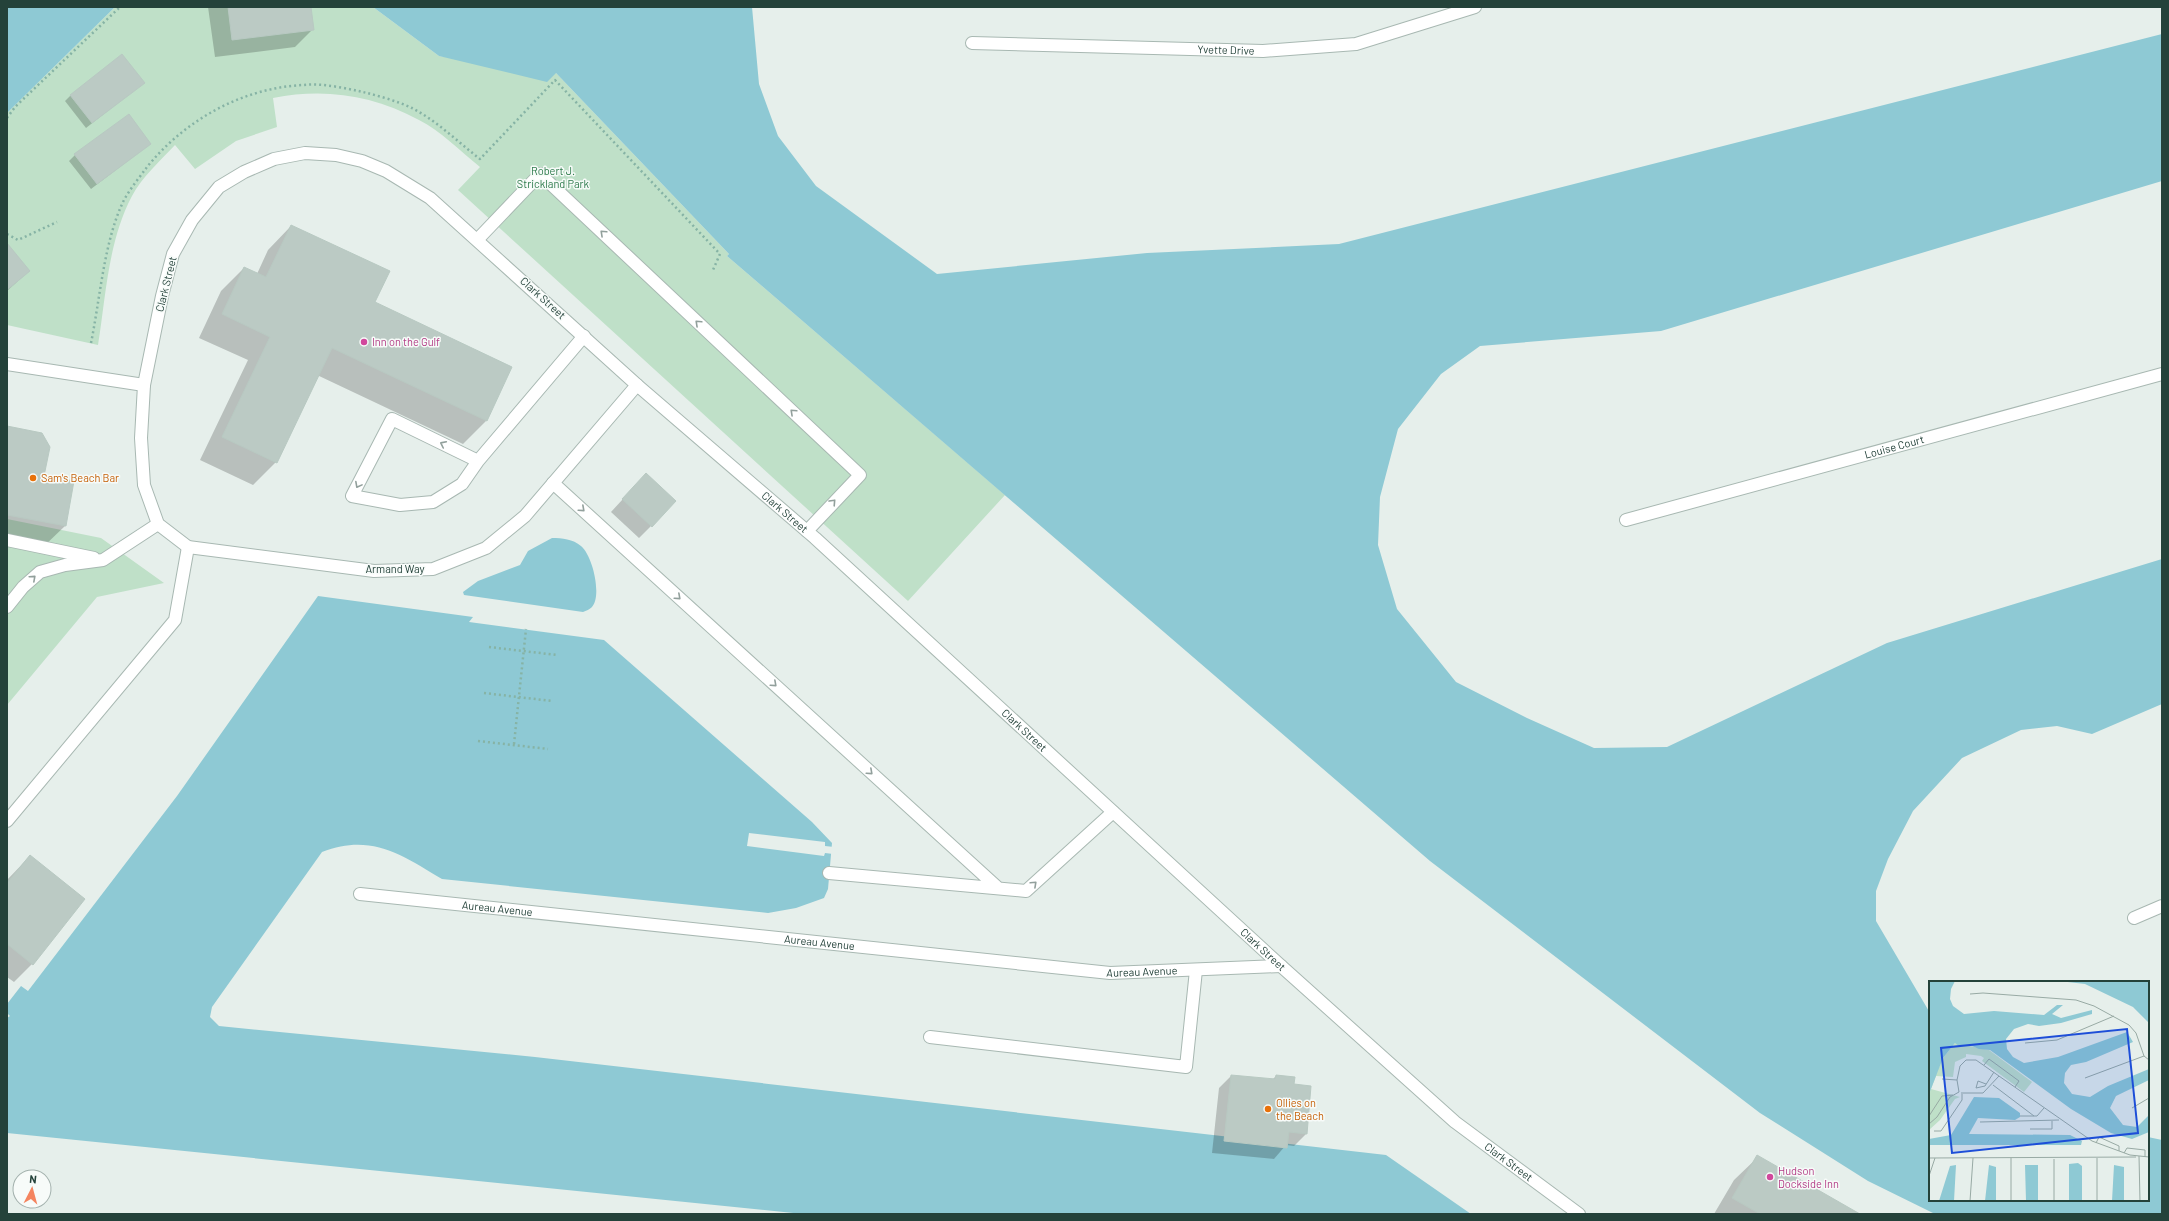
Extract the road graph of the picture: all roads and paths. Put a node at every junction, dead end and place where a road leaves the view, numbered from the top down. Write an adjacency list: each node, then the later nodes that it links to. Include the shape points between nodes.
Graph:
1 (120, 7): 4 (path, via 15,107)
2 (1475, 7): 3 (street, Yvette Drive, via 1356,44 1263,51)
3 (972, 43)
4 (7, 118)
5 (57, 222): 6 (path, via 18,240)
6 (7, 234)
7 (478, 239): 8 (street, Clark Street); 11 (street, Clark Street, via 430,198 386,171 362,161 336,155 305,153 274,159 219,187 192,220 173,254); 17 (street, one-way to 7, via 860,475 540,174)
8 (584, 336): 12 (street, Clark Street); 13 (street)
9 (7, 364): 11 (street)
10 (2162, 374): 15 (street, Louise Court)
11 (144, 385): 16 (street, Clark Street, via 140,438 144,484)
12 (637, 385): 14 (street, Armand Way); 17 (street, Clark Street)
13 (478, 461): 13 (street, one-way to 13, via 392,419 352,496 400,505 433,502 462,484)
14 (553, 483): 19 (street, Armand Way, via 525,516 486,548 433,568 374,571); 35 (street, one-way to 35)
15 (1626, 520)
16 (158, 524): 19 (street); 20 (street)
17 (807, 531): 32 (street, Clark Street)
18 (7, 540): 20 (street)
19 (188, 547): 33 (street, via 175,620)
20 (103, 560): 21 (street, one-way to 20, via 23,587 40,572 65,565)
21 (7, 607)
22 (526, 629): 24 (path)
23 (489, 647): 24 (path)
24 (524, 651): 25 (path); 27 (path)
25 (557, 654)
26 (484, 693): 27 (path)
27 (519, 697): 28 (path); 30 (path)
28 (552, 701)
29 (478, 741): 30 (path)
30 (514, 744): 31 (path)
31 (548, 749)
32 (1113, 812): 35 (street, one-way to 32, via 1026,892); 39 (street, Clark Street)
33 (7, 821)
34 (829, 873): 35 (street)
35 (998, 888)
36 (360, 894): 40 (street, Aureau Avenue, via 1110,973)
37 (2162, 906): 38 (street)
38 (2134, 918)
39 (1280, 966): 40 (street, Aureau Avenue); 42 (street, Clark Street, via 1455,1122)
40 (1196, 970): 41 (street, via 1186,1067)
41 (930, 1037)
42 (1579, 1214)

